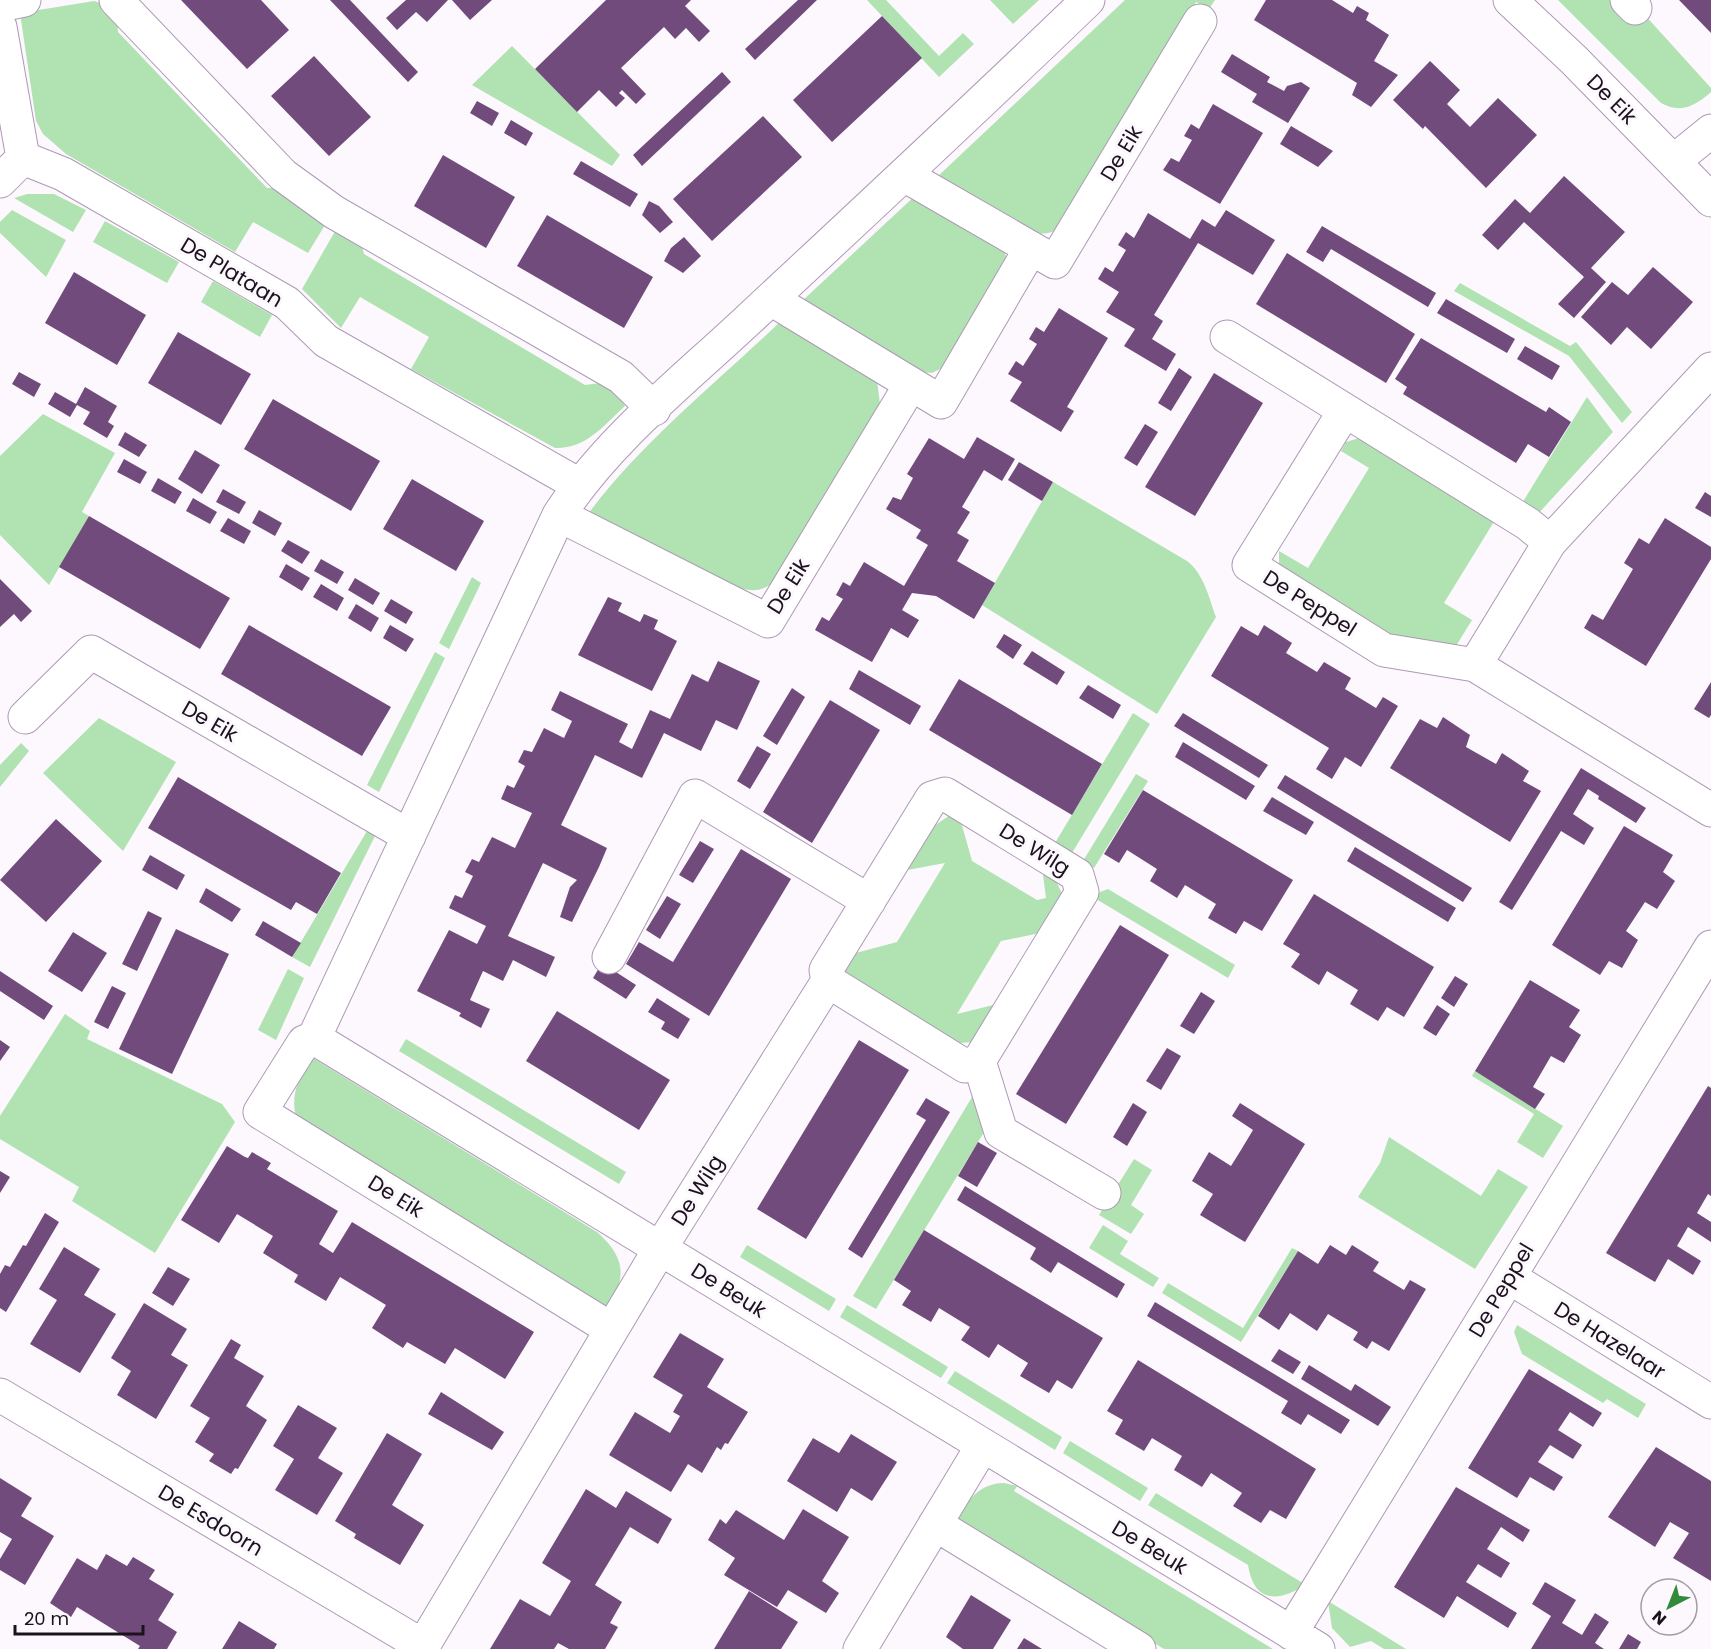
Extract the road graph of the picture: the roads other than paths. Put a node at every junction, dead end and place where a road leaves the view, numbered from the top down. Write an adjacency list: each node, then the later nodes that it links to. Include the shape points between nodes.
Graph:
1 (24, 0): 5 (street)
2 (116, 0): 19 (street, via 283,175 334,212 621,377)
3 (1088, 0): 11 (street, De Eik)
4 (1510, 0): 10 (street, De Eik)
5 (0, 5)
6 (1200, 21): 14 (street, De Eik, via 1055,262)
7 (0, 27): 9 (street)
8 (1711, 131): 10 (street)
9 (23, 158): 12 (street); 21 (street, De Plataan, via 63,174 287,303 326,342)
10 (1674, 162): 13 (street, De Eik)
11 (906, 176): 14 (street, De Eik); 15 (street, De Eik)
12 (0, 181)
13 (1711, 200)
14 (1031, 248): 18 (street, via 941,402)
15 (771, 299): 18 (street); 19 (street, De Eik)
16 (1227, 337): 20 (street)
17 (1711, 369): 23 (street)
18 (911, 384): 22 (street, De Eik, via 768,621)
19 (654, 409): 21 (street, De Eik)
20 (1344, 412): 23 (street, via 1528,524); 24 (street, De Peppel, via 1249,565 1383,650)
21 (579, 485): 22 (street, De Eik)
22 (560, 515): 27 (street, De Eik)
23 (1550, 542): 24 (street)
24 (1475, 665): 26 (street, De Peppel)
25 (25, 717): 27 (street, De Eik, via 91,652)
26 (1711, 810)
27 (409, 836): 32 (street, De Eik)
28 (869, 901): 30 (street, via 695,796); 31 (street, De Wilg, via 826,970); 33 (street, De Wilg, via 932,798 945,794 1077,875 1082,892)
29 (1711, 947): 36 (street, De Peppel)
30 (609, 957)
31 (828, 981): 33 (street, via 966,1065); 35 (street, De Wilg)
32 (314, 1038): 35 (street); 37 (street, De Eik, via 304,1042 261,1112)
33 (979, 1061): 34 (street, via 1001,1132)
34 (1104, 1193)
35 (661, 1247): 37 (street, De Esdoorn); 40 (street, De Beuk)
36 (1509, 1277): 39 (street, De Hazelaar); 42 (street, De Peppel)
37 (611, 1329): 43 (street, De Esdoorn)
38 (0, 1395): 43 (street, De Esdoorn)
39 (1711, 1402)
40 (983, 1445): 41 (street); 42 (street, De Beuk)
41 (934, 1524): 44 (street); 45 (street)
42 (1305, 1641)
43 (422, 1647)
44 (860, 1649)
45 (1139, 1649)

